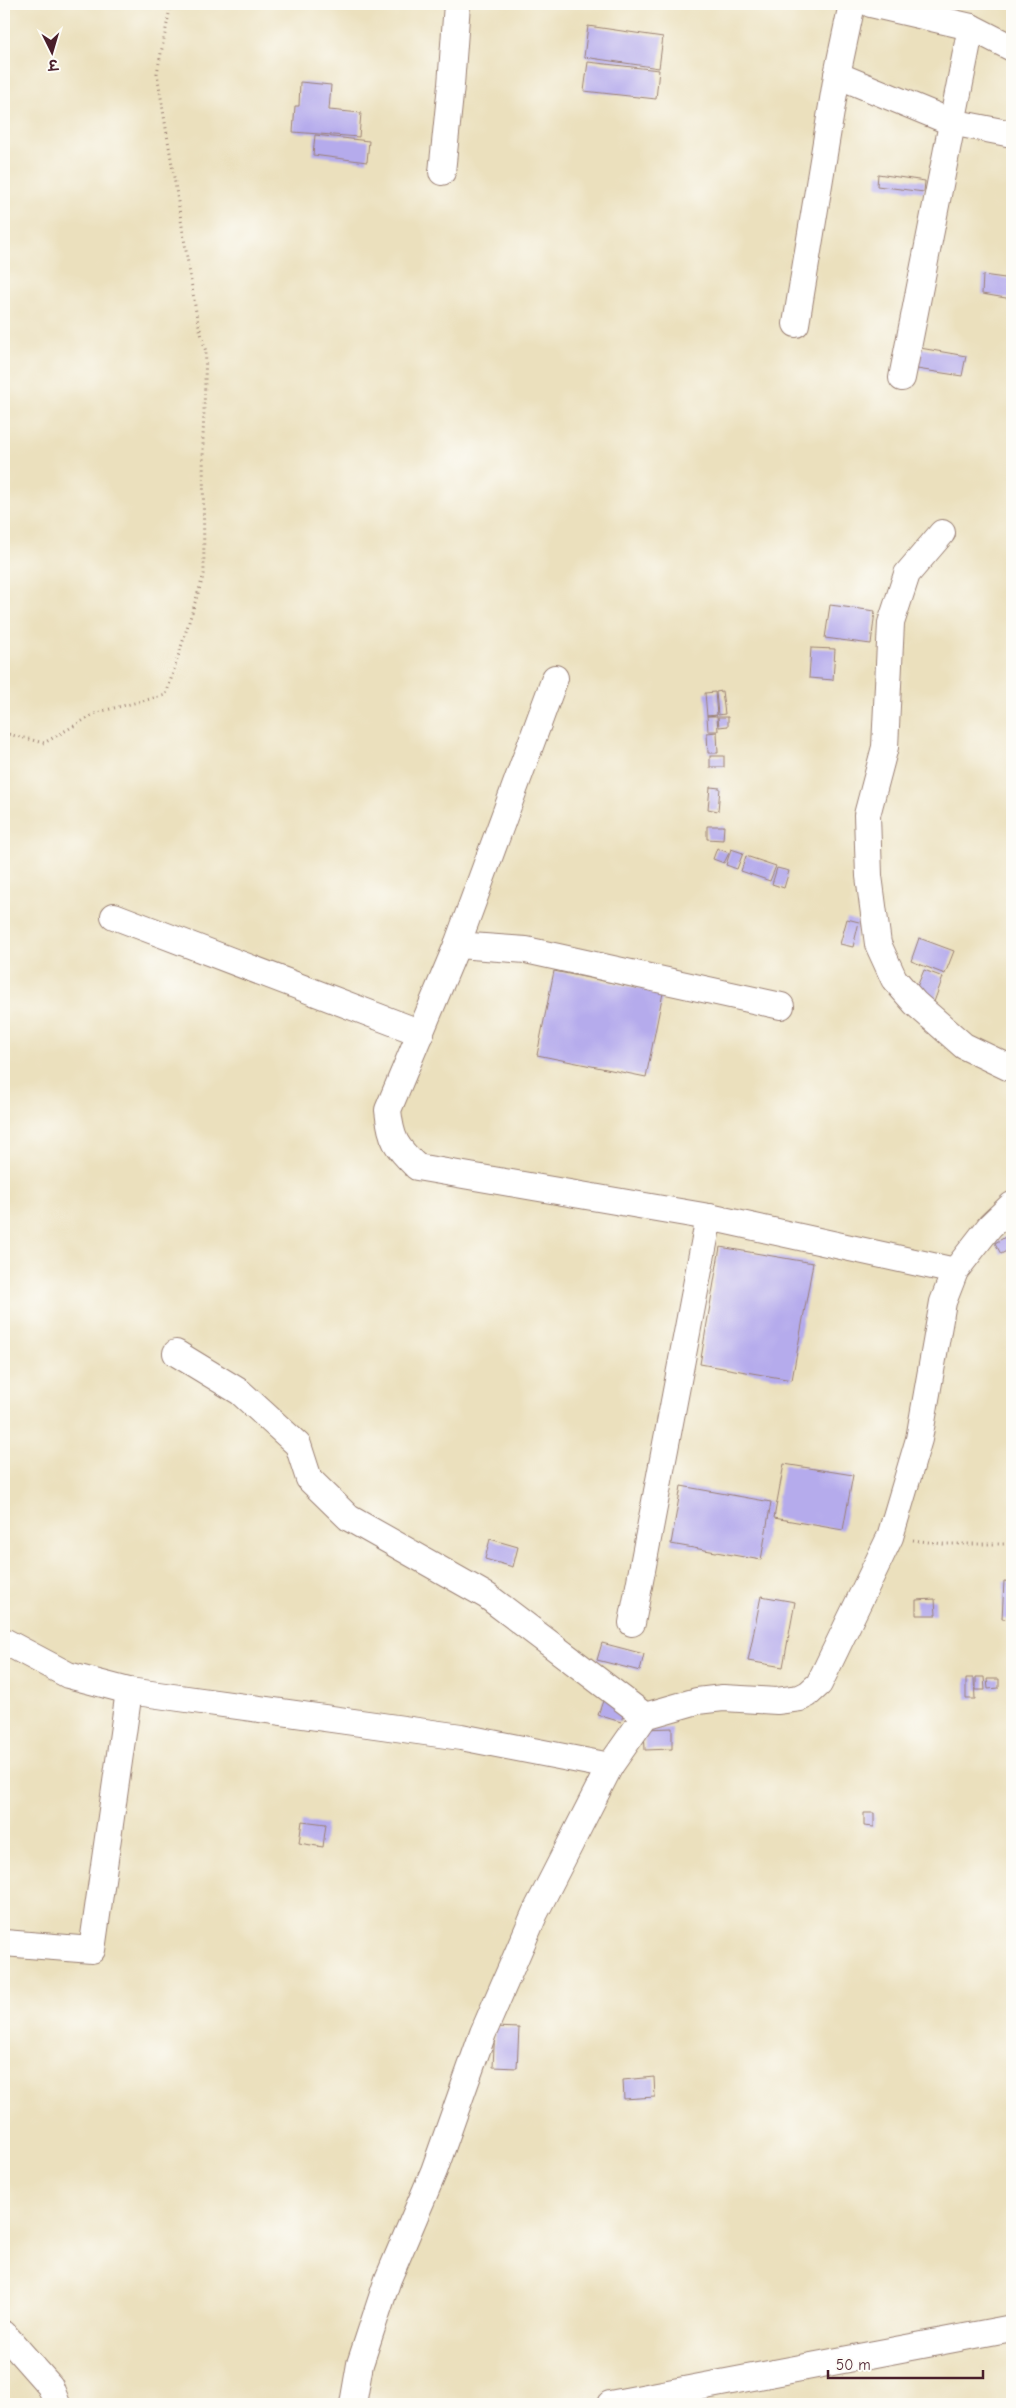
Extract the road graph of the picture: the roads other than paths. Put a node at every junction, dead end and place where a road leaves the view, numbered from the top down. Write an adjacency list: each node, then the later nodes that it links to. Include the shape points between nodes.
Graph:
1 (457, 4): 9 (street)
2 (852, 4): 6 (street)
3 (871, 4): 4 (street)
4 (971, 27): 5 (street); 7 (street)
5 (1012, 48)
6 (837, 75): 7 (street); 10 (street)
7 (951, 122): 8 (street); 11 (street)
8 (1012, 134)
9 (442, 172)
10 (796, 324)
11 (902, 378)
12 (942, 533): 18 (street, via 907,574 891,623 885,746 867,815 870,886 878,944 894,980 964,1046)
13 (555, 678): 15 (street)
14 (114, 916): 17 (street)
15 (457, 945): 16 (street, via 526,950); 17 (street)
16 (781, 1006)
17 (420, 1033): 20 (street, via 388,1110 390,1133 398,1149 417,1167)
18 (1012, 1069)
19 (1012, 1205): 21 (street, via 990,1226)
20 (709, 1217): 21 (street); 23 (street)
21 (954, 1271): 26 (street, via 943,1302 919,1439 890,1538 819,1684 800,1698 697,1701)
22 (176, 1353): 26 (street, via 240,1392 298,1445 309,1479 348,1518 487,1596)
23 (632, 1623)
24 (4, 1641): 25 (street, via 68,1675)
25 (129, 1691): 27 (street, via 461,1736); 28 (street, via 92,1950)
26 (645, 1716): 27 (street)
27 (610, 1766): 32 (street, via 535,1913 482,2033 434,2171 388,2279 360,2364)
28 (4, 1943)
29 (1012, 2328): 33 (street)
30 (4, 2334): 31 (street, via 50,2386)
31 (57, 2404)
32 (353, 2404)
33 (610, 2404)

